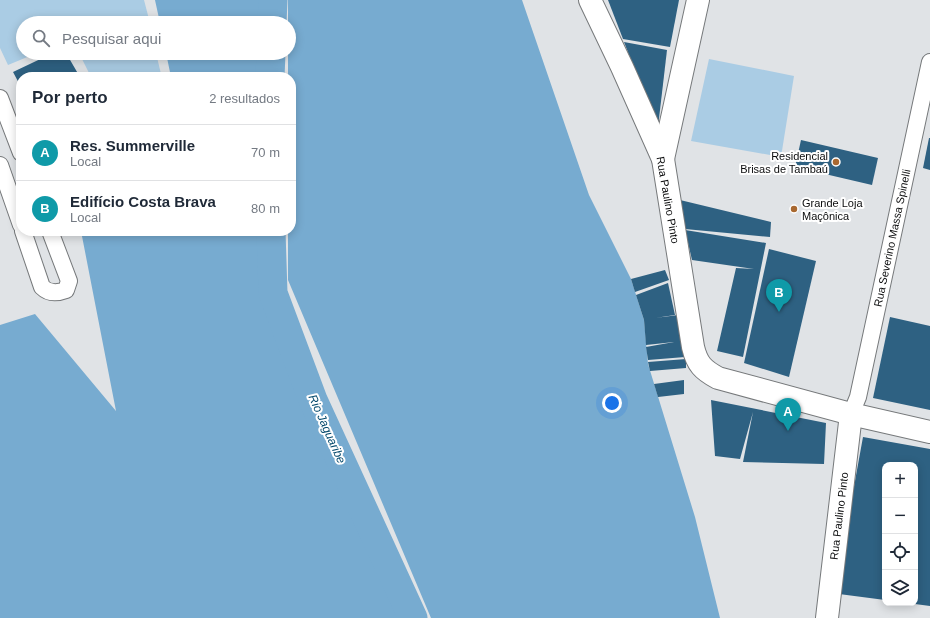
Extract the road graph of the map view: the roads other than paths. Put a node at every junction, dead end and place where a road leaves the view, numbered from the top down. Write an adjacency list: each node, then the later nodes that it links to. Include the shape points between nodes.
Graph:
1 (590, 0): 6 (main road, Rua Paulino Pinto)
2 (698, 0): 6 (main road)
3 (930, 62): 11 (street, Rua Severino Massa Spinelli, via 858,397)
4 (0, 98): 5 (street)
5 (16, 140)
6 (663, 159): 11 (main road, Rua Paulino Pinto, via 695,356 700,366 718,378)
7 (0, 165): 8 (street)
8 (16, 211)
9 (25, 236): 10 (street, via 42,287 48,291 58,292 66,290 69,281)
10 (52, 236)
11 (851, 414): 12 (main road, Rua Paulino Pinto); 13 (main road, Rua Paulino Pinto)
12 (930, 432)
13 (827, 618)

